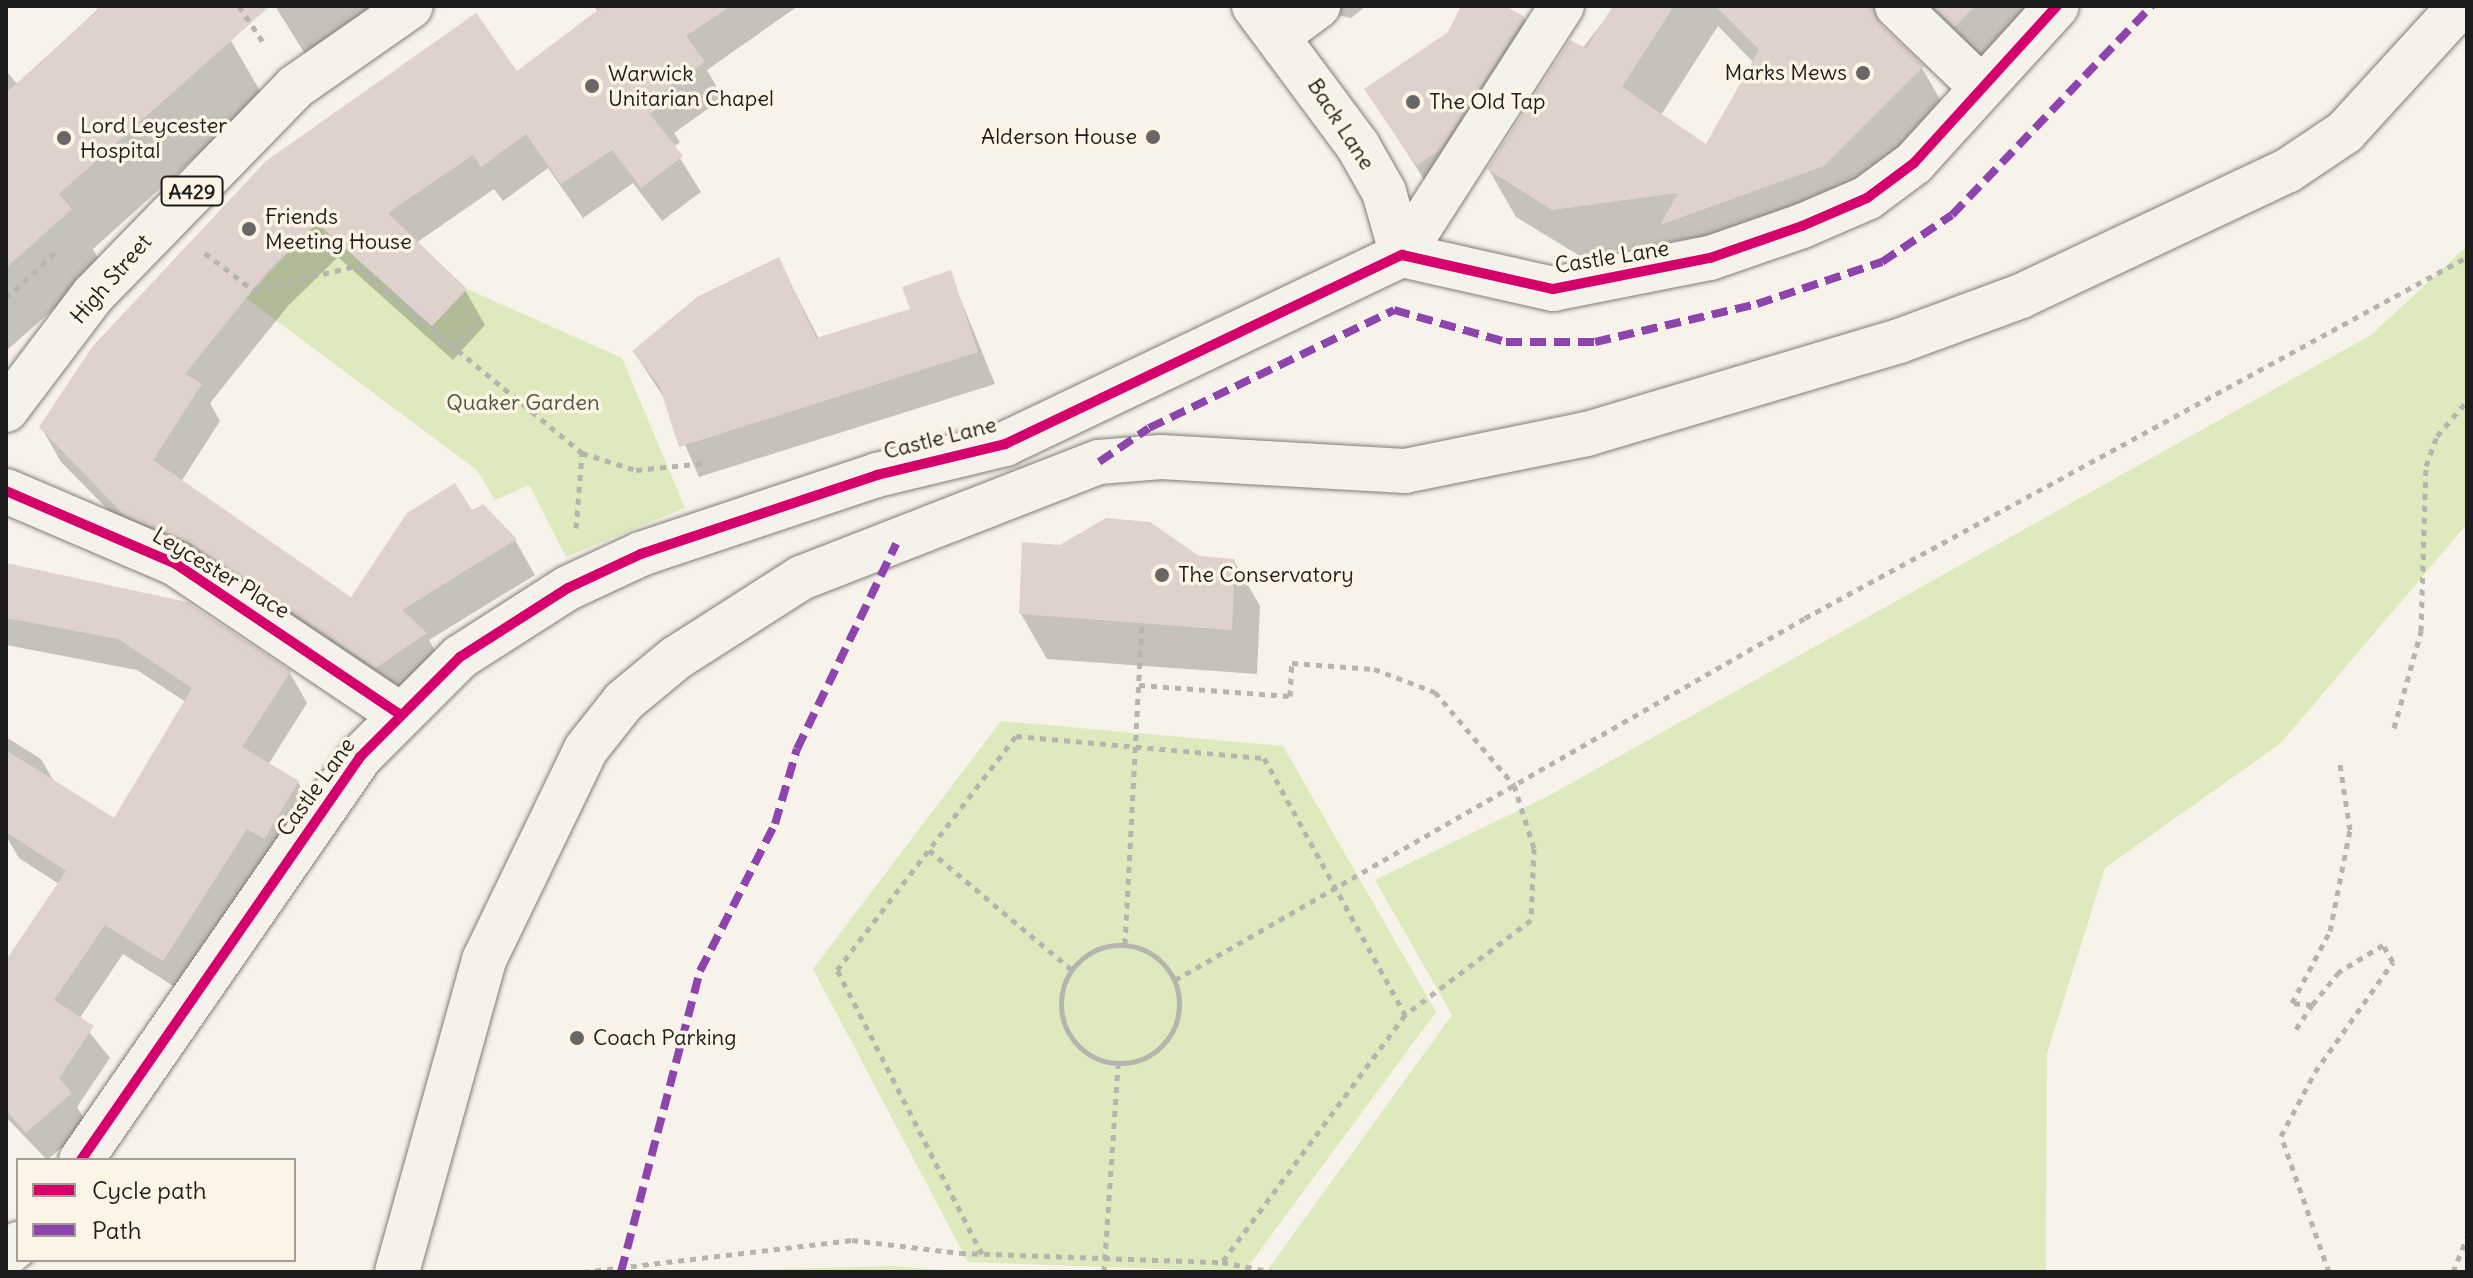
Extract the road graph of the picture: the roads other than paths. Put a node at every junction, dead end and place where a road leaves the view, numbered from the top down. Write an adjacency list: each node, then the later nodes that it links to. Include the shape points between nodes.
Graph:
1 (411, 6): 10 (street, High Street / A429, via 295,87 93,295)
2 (1318, 6): 7 (street)
3 (1562, 6): 9 (street)
4 (1897, 6): 8 (street)
5 (2057, 6): 8 (street, Castle Lane)
6 (2460, 6): 14 (street, via 2356,123 2287,171 2021,296 1899,341 1587,434 1405,471 1161,457 1099,462 801,578 676,658 624,701 586,749 484,960)
7 (1266, 20): 9 (street, Back Lane, via 1378,180)
8 (1979, 85): 9 (street, Castle Lane, via 1914,163 1867,198 1710,258 1553,289)
9 (1402, 255): 12 (street, Castle Lane, via 1005,444 877,475 606,570 471,649)
10 (6, 410)
11 (6, 491): 12 (street, Leycester Place, via 176,564)
12 (401, 715): 13 (street, Castle Lane, via 360,757)
13 (82, 1158)
14 (397, 1272)

